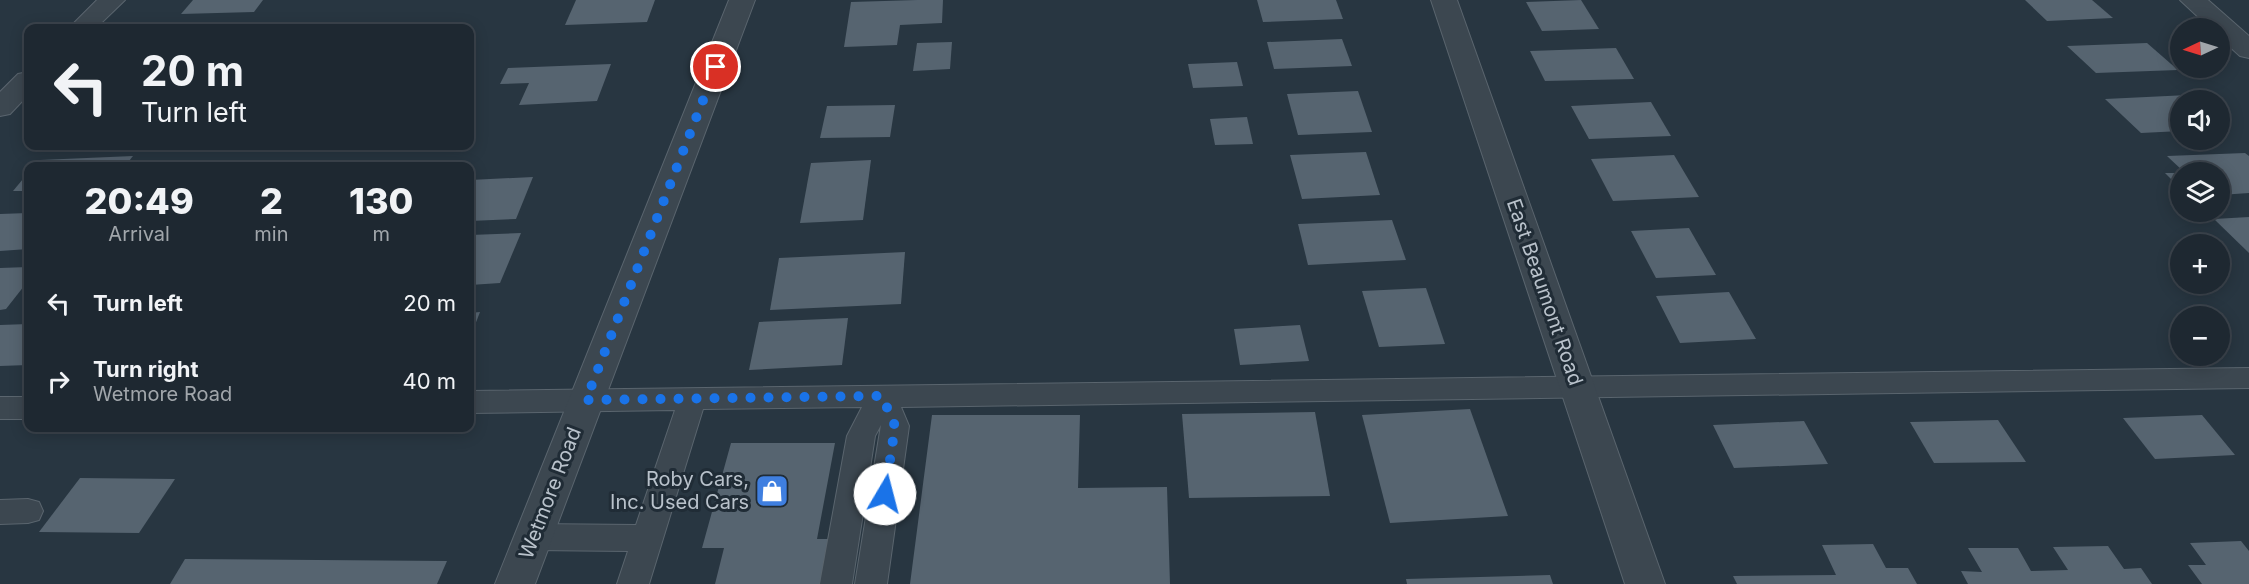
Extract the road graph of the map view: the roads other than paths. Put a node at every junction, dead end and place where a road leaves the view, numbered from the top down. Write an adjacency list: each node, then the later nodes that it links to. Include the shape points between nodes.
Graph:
1 (112, 0): 5 (street)
2 (742, 0): 13 (street, Wetmore Road)
3 (1444, 0): 10 (street, East Beaumont Road)
4 (2193, 0): 6 (street)
5 (86, 24)
6 (2249, 50)
7 (24, 84): 8 (street)
8 (0, 108)
9 (2249, 378): 10 (lane)
10 (1578, 387): 11 (lane); 23 (street, East Beaumont Road)
11 (882, 396): 12 (lane); 21 (lane, via 861,436); 22 (lane, via 895,426)
12 (693, 399): 13 (lane); 18 (lane)
13 (586, 400): 14 (lane); 17 (street, Wetmore Road)
14 (474, 402)
15 (0, 408): 16 (lane)
16 (24, 408)
17 (533, 537): 18 (lane); 19 (street, Wetmore Road)
18 (647, 538): 20 (lane)
19 (515, 584)
20 (633, 584)
21 (836, 584)
22 (871, 584)
23 (1645, 584)

